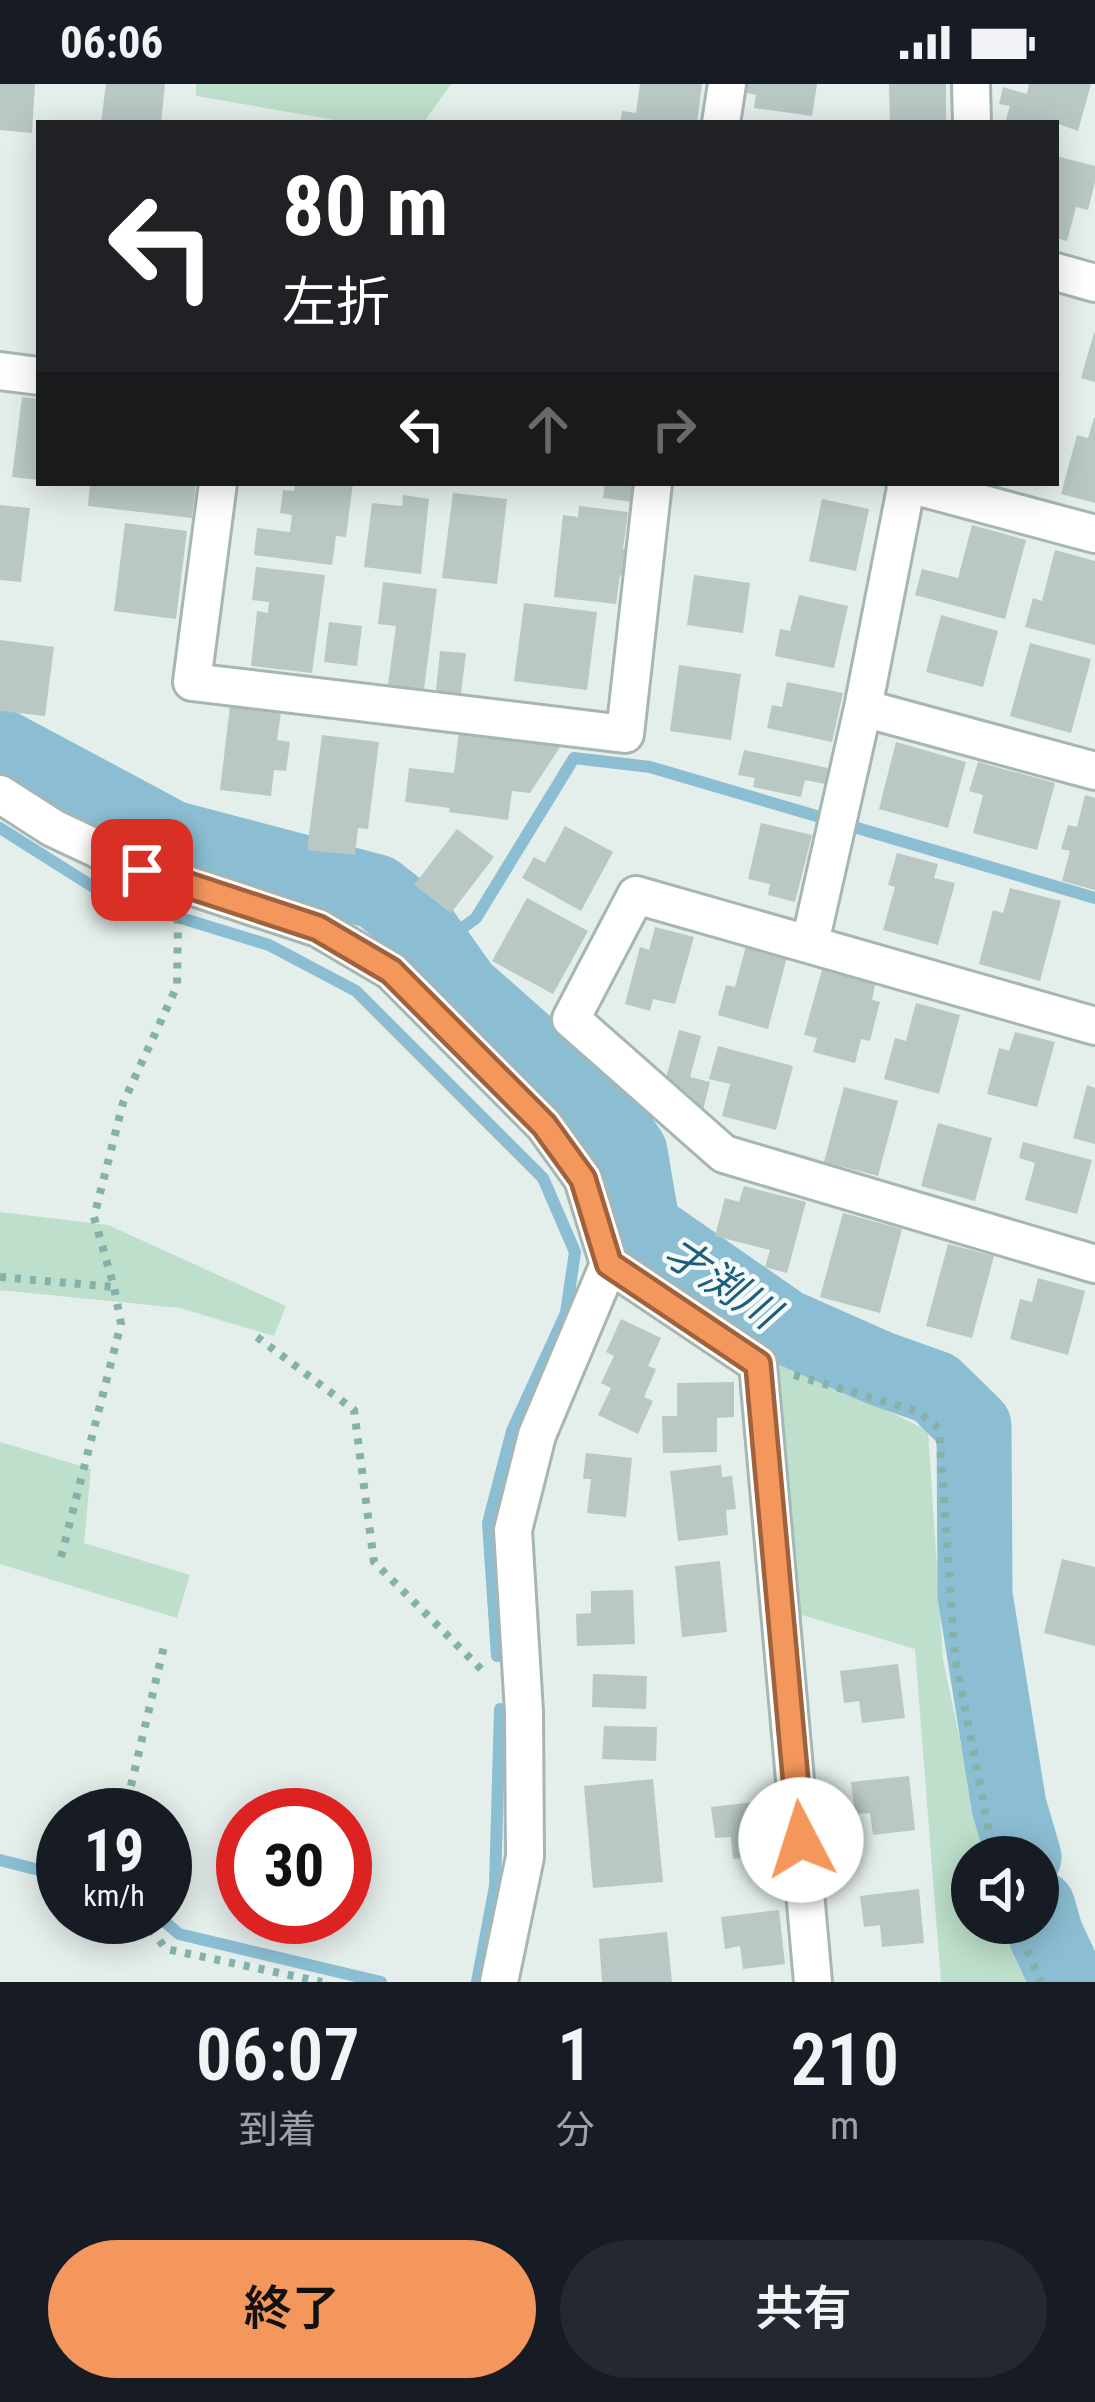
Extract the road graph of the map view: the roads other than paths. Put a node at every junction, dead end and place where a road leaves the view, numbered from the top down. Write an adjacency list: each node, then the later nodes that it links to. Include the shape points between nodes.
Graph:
1 (727, 84): 3 (street)
2 (971, 84): 4 (street)
3 (721, 120)
4 (972, 120)
5 (1059, 273): 6 (street)
6 (1095, 283)
7 (0, 371): 8 (street)
8 (36, 376)
9 (218, 486): 10 (street, via 192,682 625,734)
10 (652, 486)
11 (905, 486): 14 (street)
12 (917, 486): 13 (street)
13 (1095, 534)
14 (863, 709): 15 (street); 17 (street)
15 (1095, 771)
16 (0, 794): 19 (street, via 142,870 318,928 391,971 544,1125 583,1179)
17 (810, 943): 18 (street); 20 (street, via 636,895 571,1018 724,1154)
18 (1095, 1025)
19 (609, 1264): 21 (street, via 537,1435 513,1529 525,1857); 22 (street, via 758,1364)
20 (1095, 1264)
21 (499, 1982)
22 (813, 1982)

